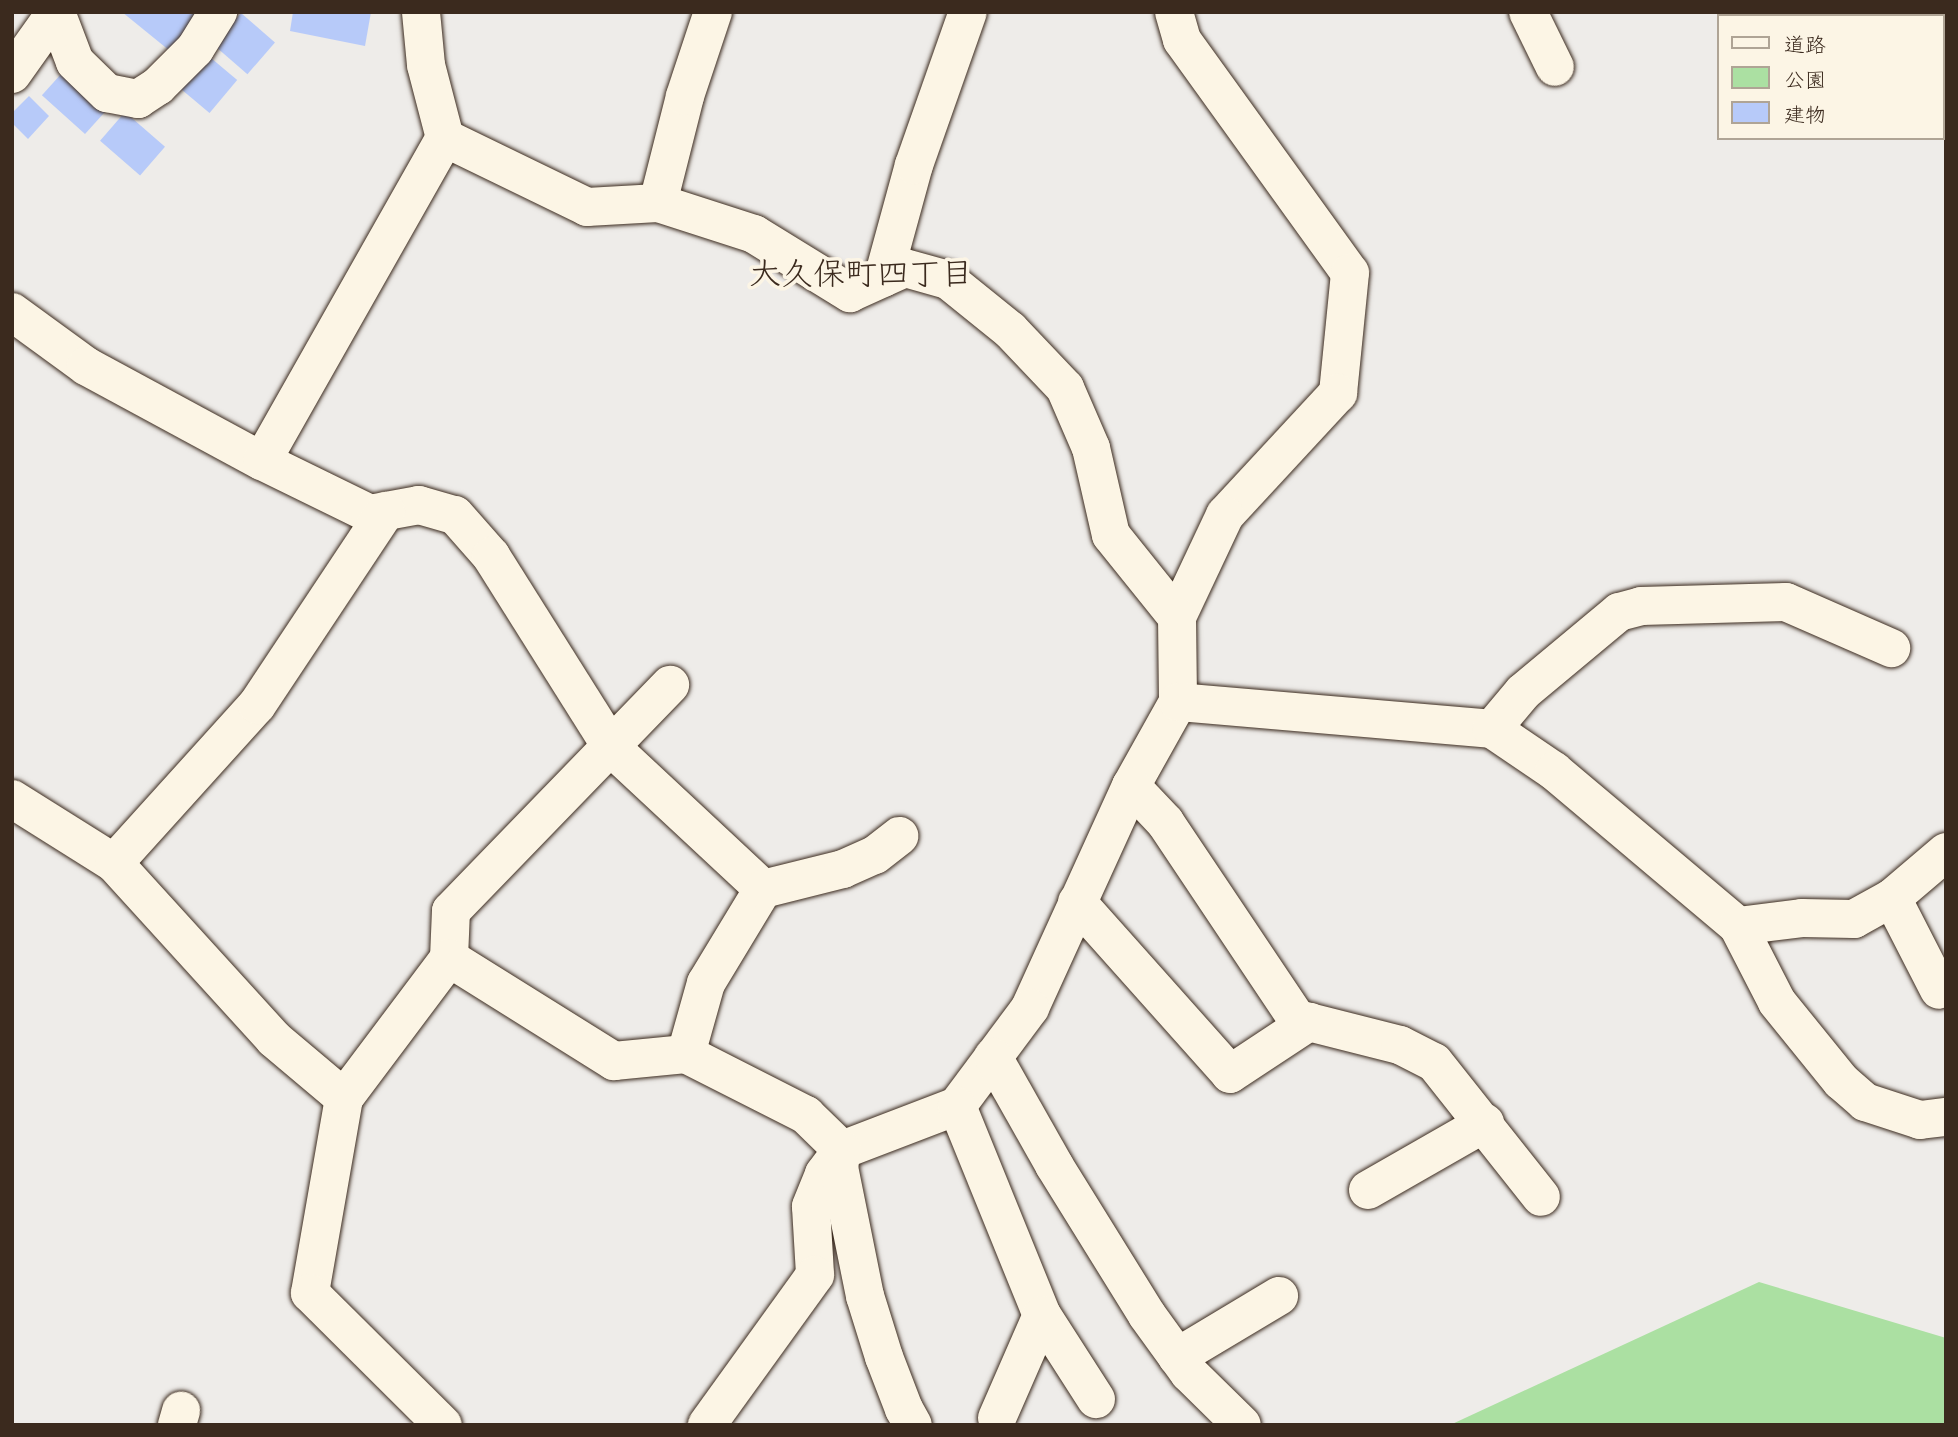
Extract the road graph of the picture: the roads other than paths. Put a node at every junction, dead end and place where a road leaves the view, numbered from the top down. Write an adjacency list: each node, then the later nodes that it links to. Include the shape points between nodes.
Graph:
1 (56, 12): 2 (street, via 75,62 107,93 138,99 195,49); 9 (street)
2 (218, 12)
3 (421, 12): 10 (street, via 426,65)
4 (713, 12): 11 (street, via 685,96)
5 (968, 12): 12 (street, via 915,165)
6 (1174, 12): 16 (street, via 1182,40 1350,274 1338,393 1225,515)
7 (1528, 12): 8 (street)
8 (1555, 66)
9 (12, 74)
10 (445, 138): 11 (street, via 587,207); 14 (street)
11 (658, 203): 12 (street, via 754,234 850,293)
12 (883, 278): 16 (street, via 905,268 948,280 1010,330 1065,388 1091,448 1111,535)
13 (12, 312): 14 (street, via 86,366)
14 (262, 461): 15 (street, via 370,514)
15 (386, 511): 21 (street, via 419,505 455,515 491,556); 26 (street, via 257,705)
16 (1177, 617): 19 (street)
17 (1891, 648): 20 (street, via 1786,602 1642,606 1619,612 1523,692)
18 (670, 685): 21 (street)
19 (1178, 702): 20 (street); 22 (street)
20 (1492, 729): 30 (street, via 1554,771)
21 (612, 748): 27 (street); 31 (street, via 451,911)
22 (1131, 786): 29 (street); 33 (street, via 1166,822 1297,1019)
23 (12, 799): 26 (street)
24 (899, 836): 27 (street, via 875,855 843,869)
25 (1946, 852): 28 (street)
26 (114, 863): 36 (street, via 274,1039)
27 (763, 889): 34 (street, via 706,984)
28 (1892, 898): 30 (street, via 1854,919 1802,918); 32 (street)
29 (1077, 902): 33 (street, via 1230,1074); 35 (street, via 1030,1008)
30 (1738, 926): 38 (street, via 1777,1002 1842,1081 1865,1102 1920,1120)
31 (449, 958): 34 (street, via 614,1061); 36 (street)
32 (1939, 990)
33 (1309, 1022): 39 (street, via 1400,1045 1434,1062)
34 (686, 1054): 40 (street, via 806,1115)
35 (993, 1056): 37 (street); 45 (street, via 1069,1188)
36 (344, 1098): 48 (street, via 310,1293)
37 (957, 1106): 40 (street); 44 (street)
38 (1946, 1117)
39 (1485, 1123): 41 (street); 42 (street)
40 (842, 1150): 49 (street, via 824,1174 811,1207 815,1275); 50 (street, via 839,1167 865,1296 884,1357)
41 (1368, 1190)
42 (1541, 1197)
43 (1279, 1296): 45 (street)
44 (1042, 1315): 46 (street); 47 (street)
45 (1177, 1357): 51 (street)
46 (1096, 1399)
47 (997, 1418)
48 (443, 1425)
49 (707, 1425)
50 (914, 1425)
51 (1242, 1425)

